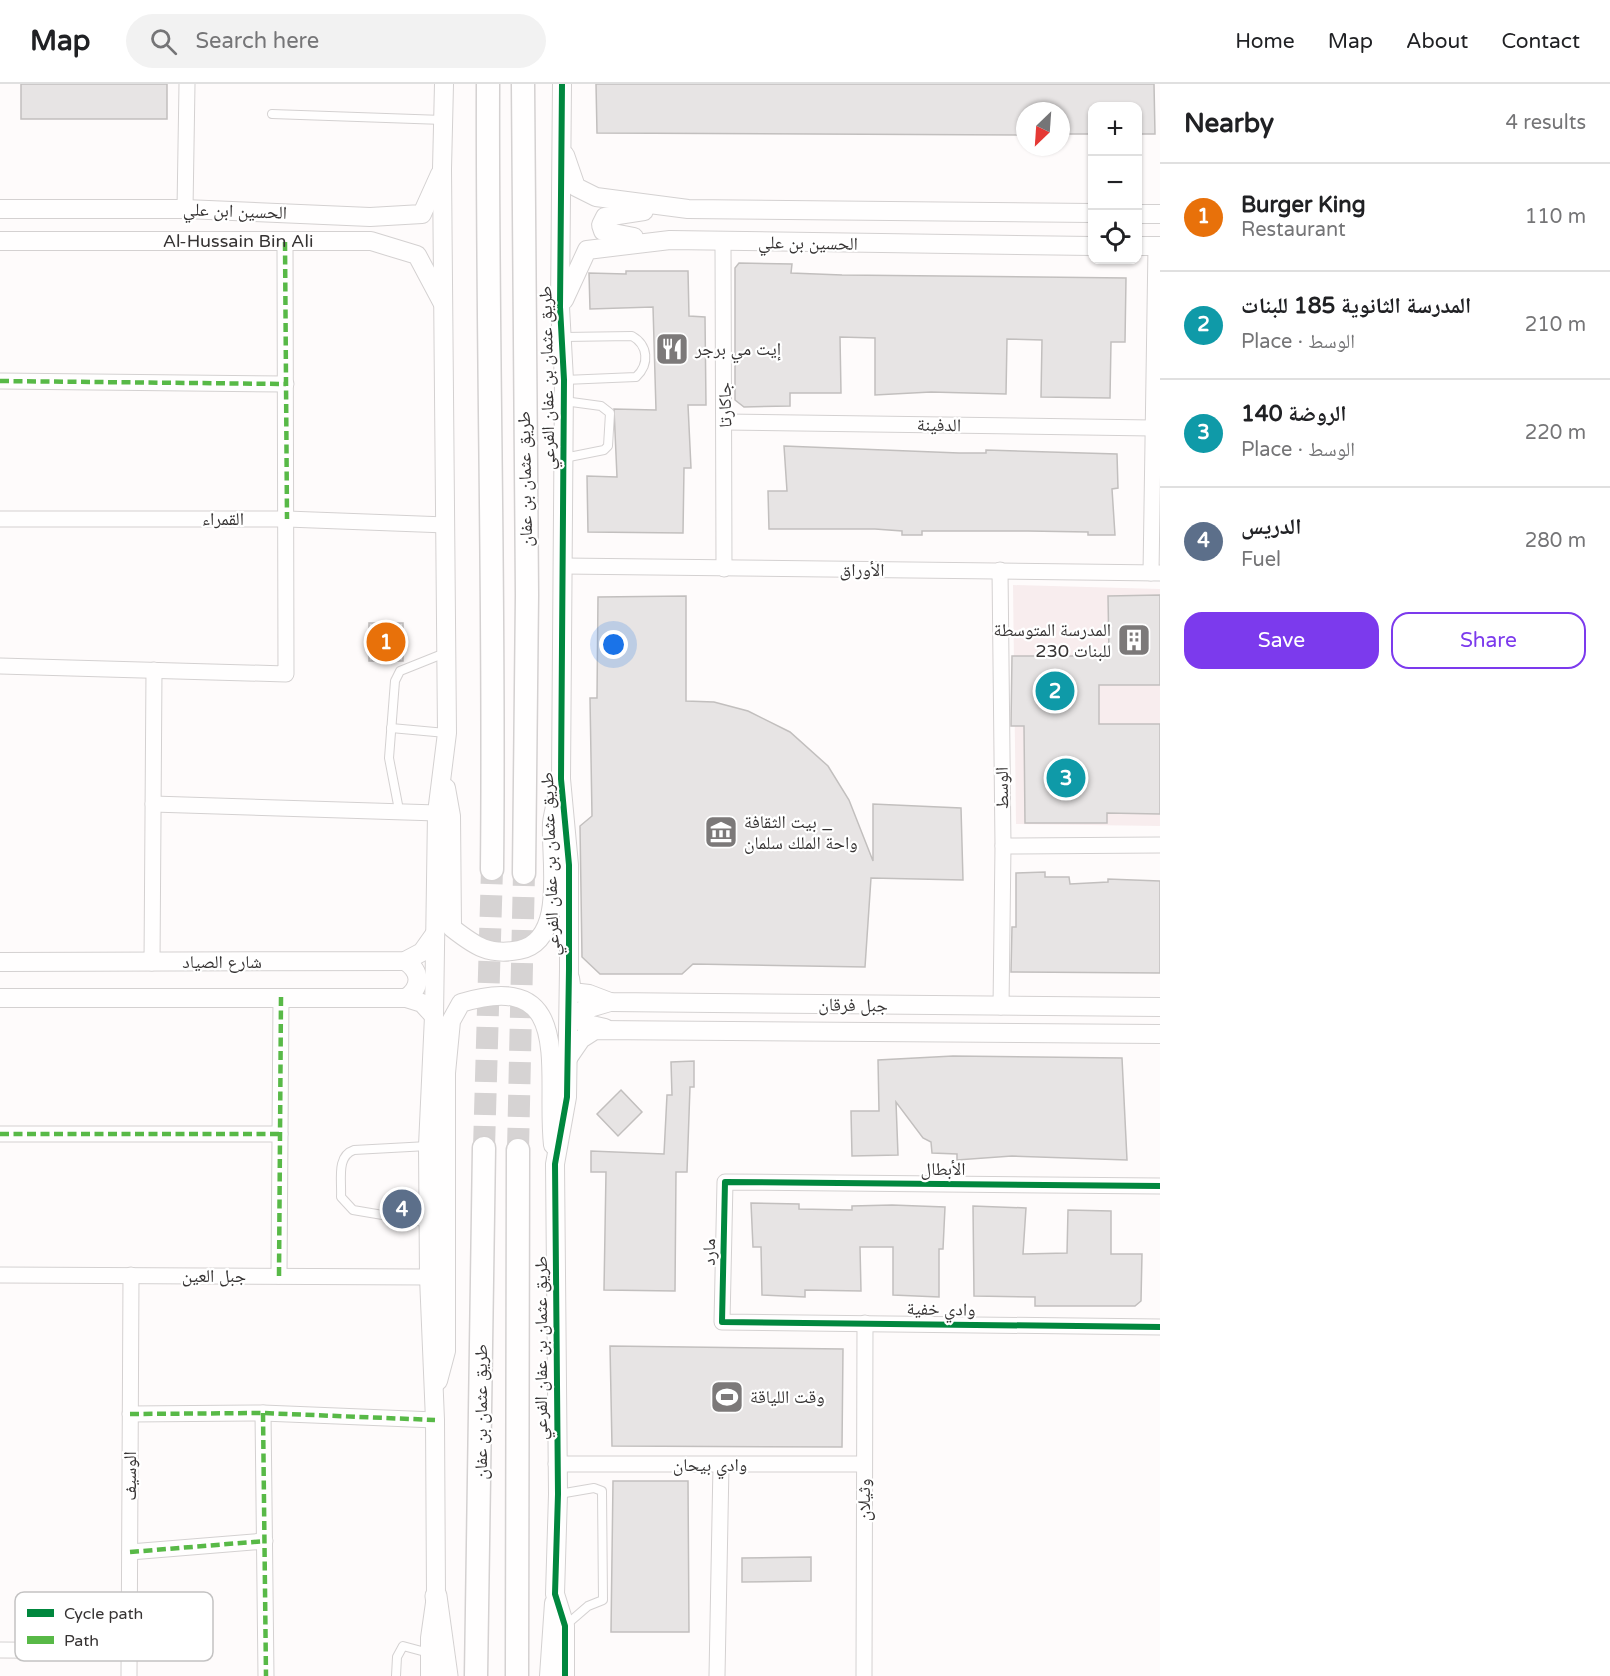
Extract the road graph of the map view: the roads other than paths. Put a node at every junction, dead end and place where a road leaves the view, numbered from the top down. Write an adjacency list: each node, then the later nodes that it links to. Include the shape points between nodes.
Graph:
1 (187, 84): 12 (street)
2 (444, 84): 7 (street)
3 (488, 84): 54 (main road, طريق عثمان بن عفان, via 494,661)
4 (523, 84): 55 (main road, طريق عثمان بن عفان, via 527,595)
5 (562, 84): 8 (street, طريق عثمان بن عفان الفرعي)
6 (272, 114): 7 (lane)
7 (444, 120): 9 (street)
8 (560, 143): 10 (street, الحسين بن علي, via 576,187 596,197); 26 (street, طريق عثمان بن عفان الفرعي)
9 (442, 169): 16 (street, الحسين ابن علي, via 422,214); 25 (street)
10 (673, 207): 13 (street, الحسين بن علي); 17 (street, via 612,214 604,217 601,225 603,231 613,234)
11 (0, 209): 12 (street, الحسين ابن علي)
12 (185, 209): 16 (street, الحسين ابن علي)
13 (1088, 213)
14 (1142, 214): 15 (street)
15 (1160, 214)
16 (370, 217): 19 (street)
17 (670, 240): 21 (street, الحسين بن علي); 26 (street, الحسين بن علي, via 587,250)
18 (0, 241): 20 (street, Al-Hussain Bin Ali)
19 (371, 241): 20 (street, Al-Hussain Bin Ali); 25 (street, Al-Hussain Bin Ali, via 417,255)
20 (285, 242): 30 (street)
21 (723, 242): 22 (street, الحسين بن علي); 32 (street, جاكارتا)
22 (1088, 246)
23 (1142, 246): 24 (street)
24 (1158, 246): 33 (street)
25 (444, 306): 37 (street)
26 (561, 307): 27 (street, طريق عثمان بن عفان الفرعي)
27 (564, 337): 28 (street, طريق عثمان بن عفان الفرعي); 28 (lane, via 632,336 645,347 645,365 636,376)
28 (564, 380): 31 (street, طريق عثمان بن عفان الفرعي)
29 (0, 381): 30 (street)
30 (286, 384): 36 (street)
31 (564, 401): 34 (street, طريق عثمان بن عفان الفرعي); 34 (lane, via 602,406 610,413 608,446 604,450)
32 (725, 422): 33 (street, الدفينة); 39 (street, جاكارتا)
33 (1152, 428): 41 (street)
34 (564, 458): 38 (street, طريق عثمان بن عفان الفرعي)
35 (0, 519): 36 (street, القمراء)
36 (287, 519): 37 (street, القمراء); 44 (street, via 286,674)
37 (446, 525): 42 (street)
38 (563, 566): 39 (street, الأوراق); 48 (street, طريق عثمان بن عفان الفرعي)
39 (724, 569): 40 (street, الأوراق)
40 (1000, 570): 41 (street, الأوراق); 53 (street, الوسط)
41 (1156, 573)
42 (446, 653): 45 (lane, via 397,675); 46 (street)
43 (0, 666): 44 (street)
44 (154, 670): 49 (street)
45 (391, 728): 46 (lane); 50 (lane, via 389,758)
46 (447, 733): 47 (street)
47 (443, 766): 48 (street, via 451,816 452,928 472,944 500,954 530,948 543,935 550,918 552,822); 51 (street)
48 (561, 779): 60 (street, طريق عثمان بن عفان الفرعي, via 567,832)
49 (153, 804): 50 (street); 59 (street)
50 (399, 810): 51 (street)
51 (437, 813): 56 (street)
52 (1160, 845): 53 (street)
53 (1003, 846): 65 (street, الوسط)
54 (492, 869)
55 (524, 873)
56 (434, 935): 57 (street, via 422,952); 67 (street)
57 (405, 961): 59 (street, شارع الصياد); 63 (street, via 418,974 414,992)
58 (0, 962): 59 (street, شارع الصياد)
59 (152, 963)
60 (569, 969): 64 (street, جبل فرقان, via 572,992); 70 (street, طريق عثمان بن عفان الفرعي)
61 (281, 997): 62 (street, شارع الصياد); 63 (street, شارع الصياد); 72 (street)
62 (0, 998)
63 (406, 998): 67 (street, via 422,1003)
64 (610, 1002): 65 (street, جبل فرقان); 68 (street, via 584,1010 583,1023)
65 (1001, 1007): 66 (street, جبل فرقان)
66 (1160, 1007)
67 (434, 1016): 73 (street)
68 (617, 1030): 69 (street, جبل فرقان); 70 (street, جبل فرقان, via 595,1030 581,1039)
69 (1160, 1034)
70 (568, 1058): 76 (street, طريق عثمان بن عفان الفرعي, via 567,1097)
71 (0, 1134): 72 (street)
72 (280, 1134): 82 (street)
73 (428, 1146): 79 (street); 79 (lane, via 346,1153 342,1158 341,1197 353,1210)
74 (483, 1148): 108 (main road, طريق عثمان بن عفان)
75 (518, 1150): 109 (main road, طريق عثمان بن عفان)
76 (555, 1164): 87 (street, via 549,1031 543,1016 529,1001 506,995 487,995 461,1003 451,1021 446,1073 446,1351); 91 (street, طريق عثمان بن عفان الفرعي)
77 (725, 1182): 78 (street, الأبطال); 84 (street, مارد)
78 (1160, 1186)
79 (430, 1223): 83 (street)
80 (0, 1275): 81 (street, جبل العين)
81 (131, 1275): 82 (street, جبل العين); 89 (street, الوسيف)
82 (279, 1276): 83 (street, جبل العين)
83 (429, 1277): 87 (street)
84 (722, 1322): 85 (street, وادي خفية)
85 (865, 1323): 86 (street, وادي خفية); 92 (street, وثيلان)
86 (1160, 1327)
87 (433, 1399): 90 (street)
88 (263, 1413): 89 (street); 90 (street); 95 (street)
89 (130, 1414): 96 (street, الوسيف)
90 (435, 1420): 99 (street)
91 (556, 1464): 93 (street, وادي بيحان); 94 (street, طريق عثمان بن عفان الفرعي)
92 (864, 1464): 93 (street, وادي بيحان); 113 (street, وثيلان)
93 (721, 1465): 112 (street)
94 (558, 1494): 98 (street, طريق عثمان بن عفان الفرعي); 100 (lane, via 594,1488 602,1491 603,1600 588,1606)
95 (265, 1541): 96 (street); 104 (street)
96 (130, 1552): 97 (street, الوسيف)
97 (130, 1592)
98 (555, 1594): 100 (street, طريق عثمان بن عفان الفرعي); 110 (street)
99 (436, 1596): 103 (street); 107 (main road)
100 (565, 1626): 111 (street, طريق عثمان بن عفان الفرعي)
101 (0, 1650): 102 (street)
102 (15, 1650)
103 (430, 1653): 105 (lane, via 403,1646 397,1657); 106 (street)
104 (266, 1676)
105 (396, 1676)
106 (430, 1676)
107 (447, 1676)
108 (477, 1676)
109 (517, 1676)
110 (549, 1676)
111 (565, 1676)
112 (717, 1676)
113 (864, 1676)

